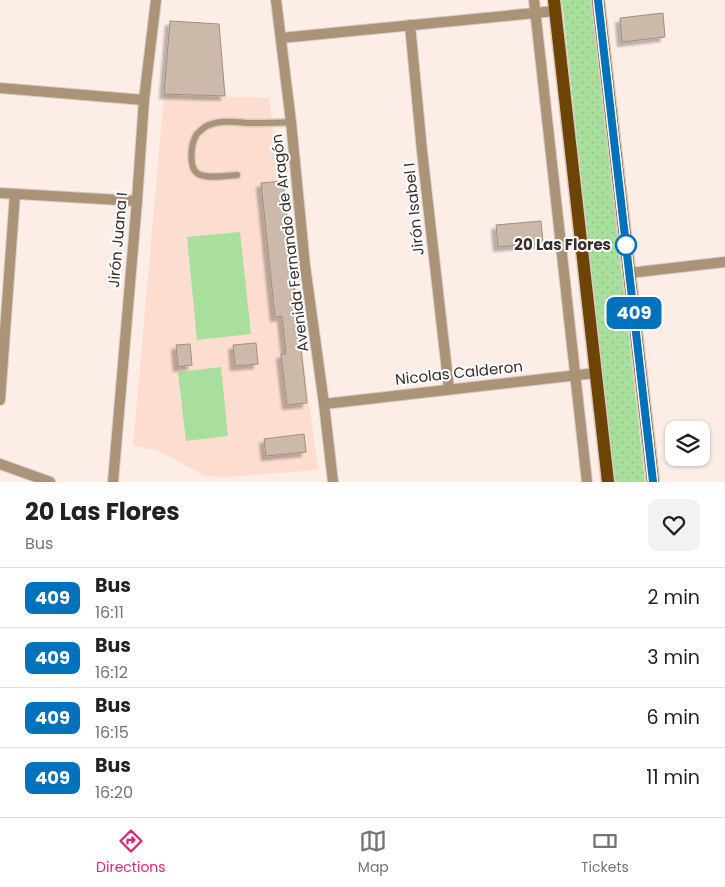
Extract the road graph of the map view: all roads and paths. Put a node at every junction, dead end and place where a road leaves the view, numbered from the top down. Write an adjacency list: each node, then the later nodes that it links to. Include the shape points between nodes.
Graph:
1 (156, 0): 10 (street, Jirón Juana I)
2 (276, 0): 8 (street, Avenida Fernando de Aragón)
3 (534, 0): 6 (street)
4 (598, 0): 17 (main road)
5 (554, 5): 6 (street); 18 (main road)
6 (535, 12): 7 (street); 19 (street)
7 (410, 25): 8 (street); 20 (street, Jirón Isabel I)
8 (281, 38): 11 (street, Avenida Fernando de Aragón)
9 (0, 88): 10 (street)
10 (144, 100): 15 (street, Jirón Juana I)
11 (291, 122): 12 (lane, via 216,123 200,132 193,144 192,162 196,172 206,176); 22 (street, Avenida Fernando de Aragón, via 305,266)
12 (237, 175)
13 (0, 193): 14 (street)
14 (15, 194): 15 (street); 21 (street)
15 (137, 201): 25 (street, Jirón Juana I)
16 (725, 262): 17 (street)
17 (629, 273): 29 (main road)
18 (596, 373): 19 (street, Nicolas Calderon); 28 (main road)
19 (575, 375): 20 (street, Nicolas Calderon); 27 (street)
20 (449, 390): 22 (street, Nicolas Calderon)
21 (0, 400)
22 (324, 404): 26 (street, Avenida Fernando de Aragón)
23 (0, 464): 24 (street)
24 (50, 482)
25 (113, 482)
26 (333, 482)
27 (586, 482)
28 (608, 482)
29 (653, 482)

